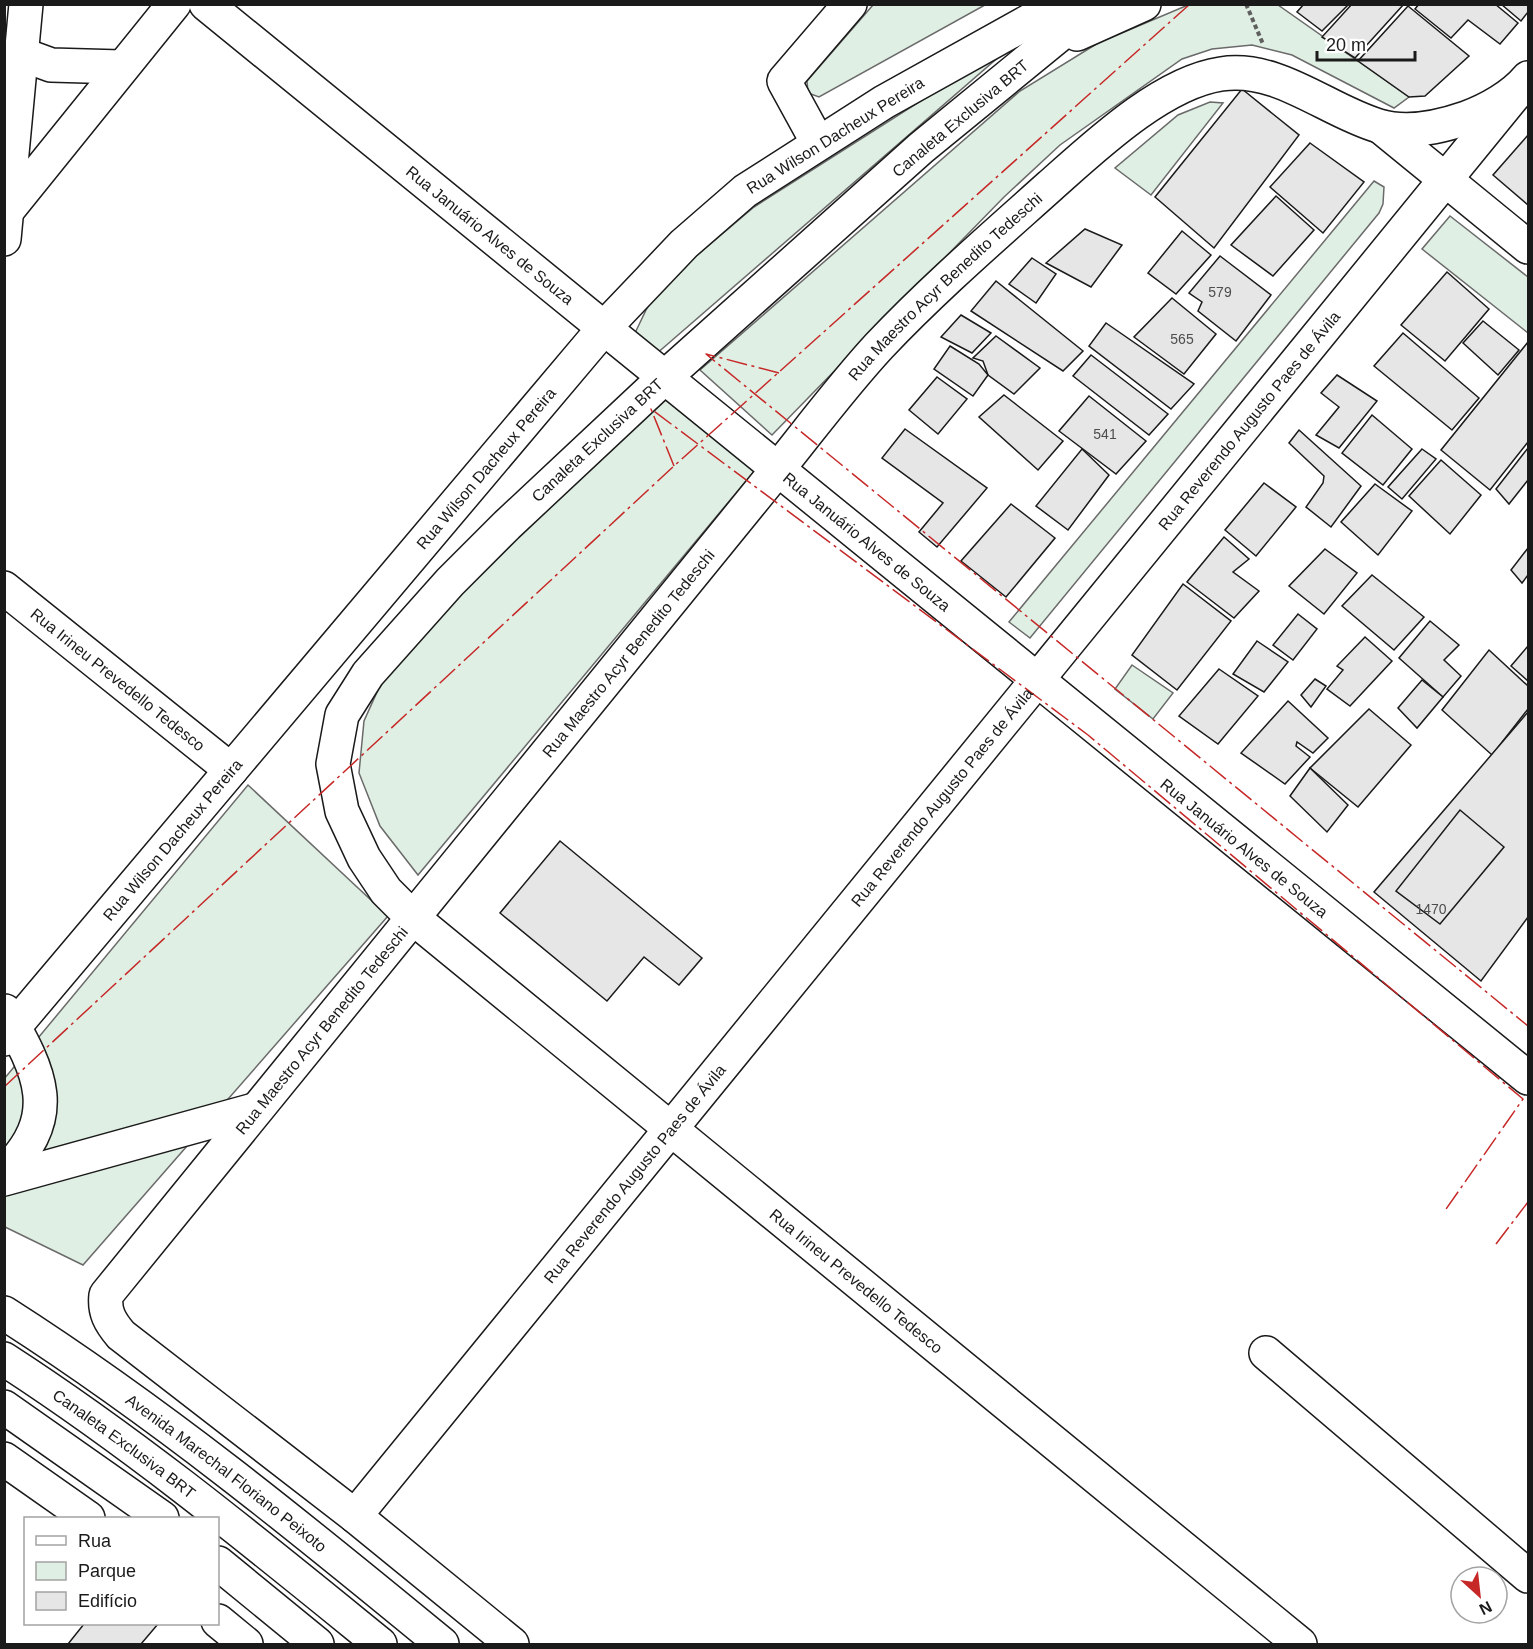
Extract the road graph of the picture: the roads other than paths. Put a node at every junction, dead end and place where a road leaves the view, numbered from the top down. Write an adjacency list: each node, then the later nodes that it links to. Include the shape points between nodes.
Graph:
1 (26, 4): 9 (street)
2 (174, 4): 10 (street)
3 (206, 4): 17 (street, Rua Januário Alves de Souza)
4 (850, 4): 13 (street, via 784,81)
5 (1060, 4): 13 (street, Rua Wilson Dacheux Pereira)
6 (1097, 4): 8 (street, Canaleta Exclusiva BRT)
7 (1144, 4): 8 (street, Canaleta Exclusiva BRT)
8 (1051, 45): 18 (street, Canaleta Exclusiva BRT, via 929,141)
9 (21, 54): 10 (street, via 51,65); 15 (street)
10 (121, 68): 15 (street)
11 (1527, 79): 12 (street, via 1497,104 1451,124 1419,129); 14 (street, Rua Reverendo Augusto Paes de Ávila)
12 (1381, 127): 14 (street); 19 (street, Rua Maestro Acyr Benedito Tedeschi, via 1278,81 1252,74 1222,74 1170,93 1076,163 911,314)
13 (818, 142): 17 (street, Rua Wilson Dacheux Pereira, via 718,212)
14 (1445, 179): 16 (street); 21 (street, Rua Reverendo Augusto Paes de Ávila)
15 (6, 225)
16 (1528, 247)
17 (604, 328): 18 (street, Rua Januário Alves de Souza); 22 (street, Rua Wilson Dacheux Pereira)
18 (665, 377): 19 (street, Rua Januário Alves de Souza); 23 (street, Canaleta Exclusiva BRT, via 450,582 368,674 342,715 333,764 342,811 364,858 386,891)
19 (778, 469): 21 (street, Rua Januário Alves de Souza); 23 (street, Rua Maestro Acyr Benedito Tedeschi)
20 (4, 588): 22 (street, Rua Irineu Prevedello Tedesco)
21 (1038, 680): 25 (street, Rua Januário Alves de Souza); 27 (street, Rua Reverendo Augusto Paes de Ávila)
22 (231, 770): 24 (street, Rua Wilson Dacheux Pereira)
23 (412, 918): 26 (street, Rua Maestro Acyr Benedito Tedeschi); 27 (street, Rua Irineu Prevedello Tedesco)
24 (8, 1025): 28 (street, via 35,1068 41,1107 22,1156)
25 (1528, 1078)
26 (254, 1110): 29 (street); 35 (street, Rua Maestro Acyr Benedito Tedeschi, via 114,1282 106,1295 105,1308 121,1335)
27 (671, 1129): 35 (street, Rua Reverendo Augusto Paes de Ávila); 46 (street, Rua Irineu Prevedello Tedesco)
28 (4, 1173)
29 (4, 1179)
30 (4, 1313): 44 (street, Avenida Marechal Floriano Peixoto, via 84,1364 218,1464)
31 (1266, 1353): 39 (street)
32 (4, 1359): 43 (street, Canaleta Exclusiva BRT, via 199,1496)
33 (4, 1407): 37 (street)
34 (4, 1459): 36 (street)
35 (355, 1516): 45 (street)
36 (87, 1517)
37 (161, 1517)
38 (219, 1564): 42 (street)
39 (1528, 1576)
40 (219, 1622): 41 (street)
41 (244, 1644)
42 (318, 1644)
43 (380, 1644)
44 (442, 1644)
45 (512, 1644)
46 (1300, 1644)

